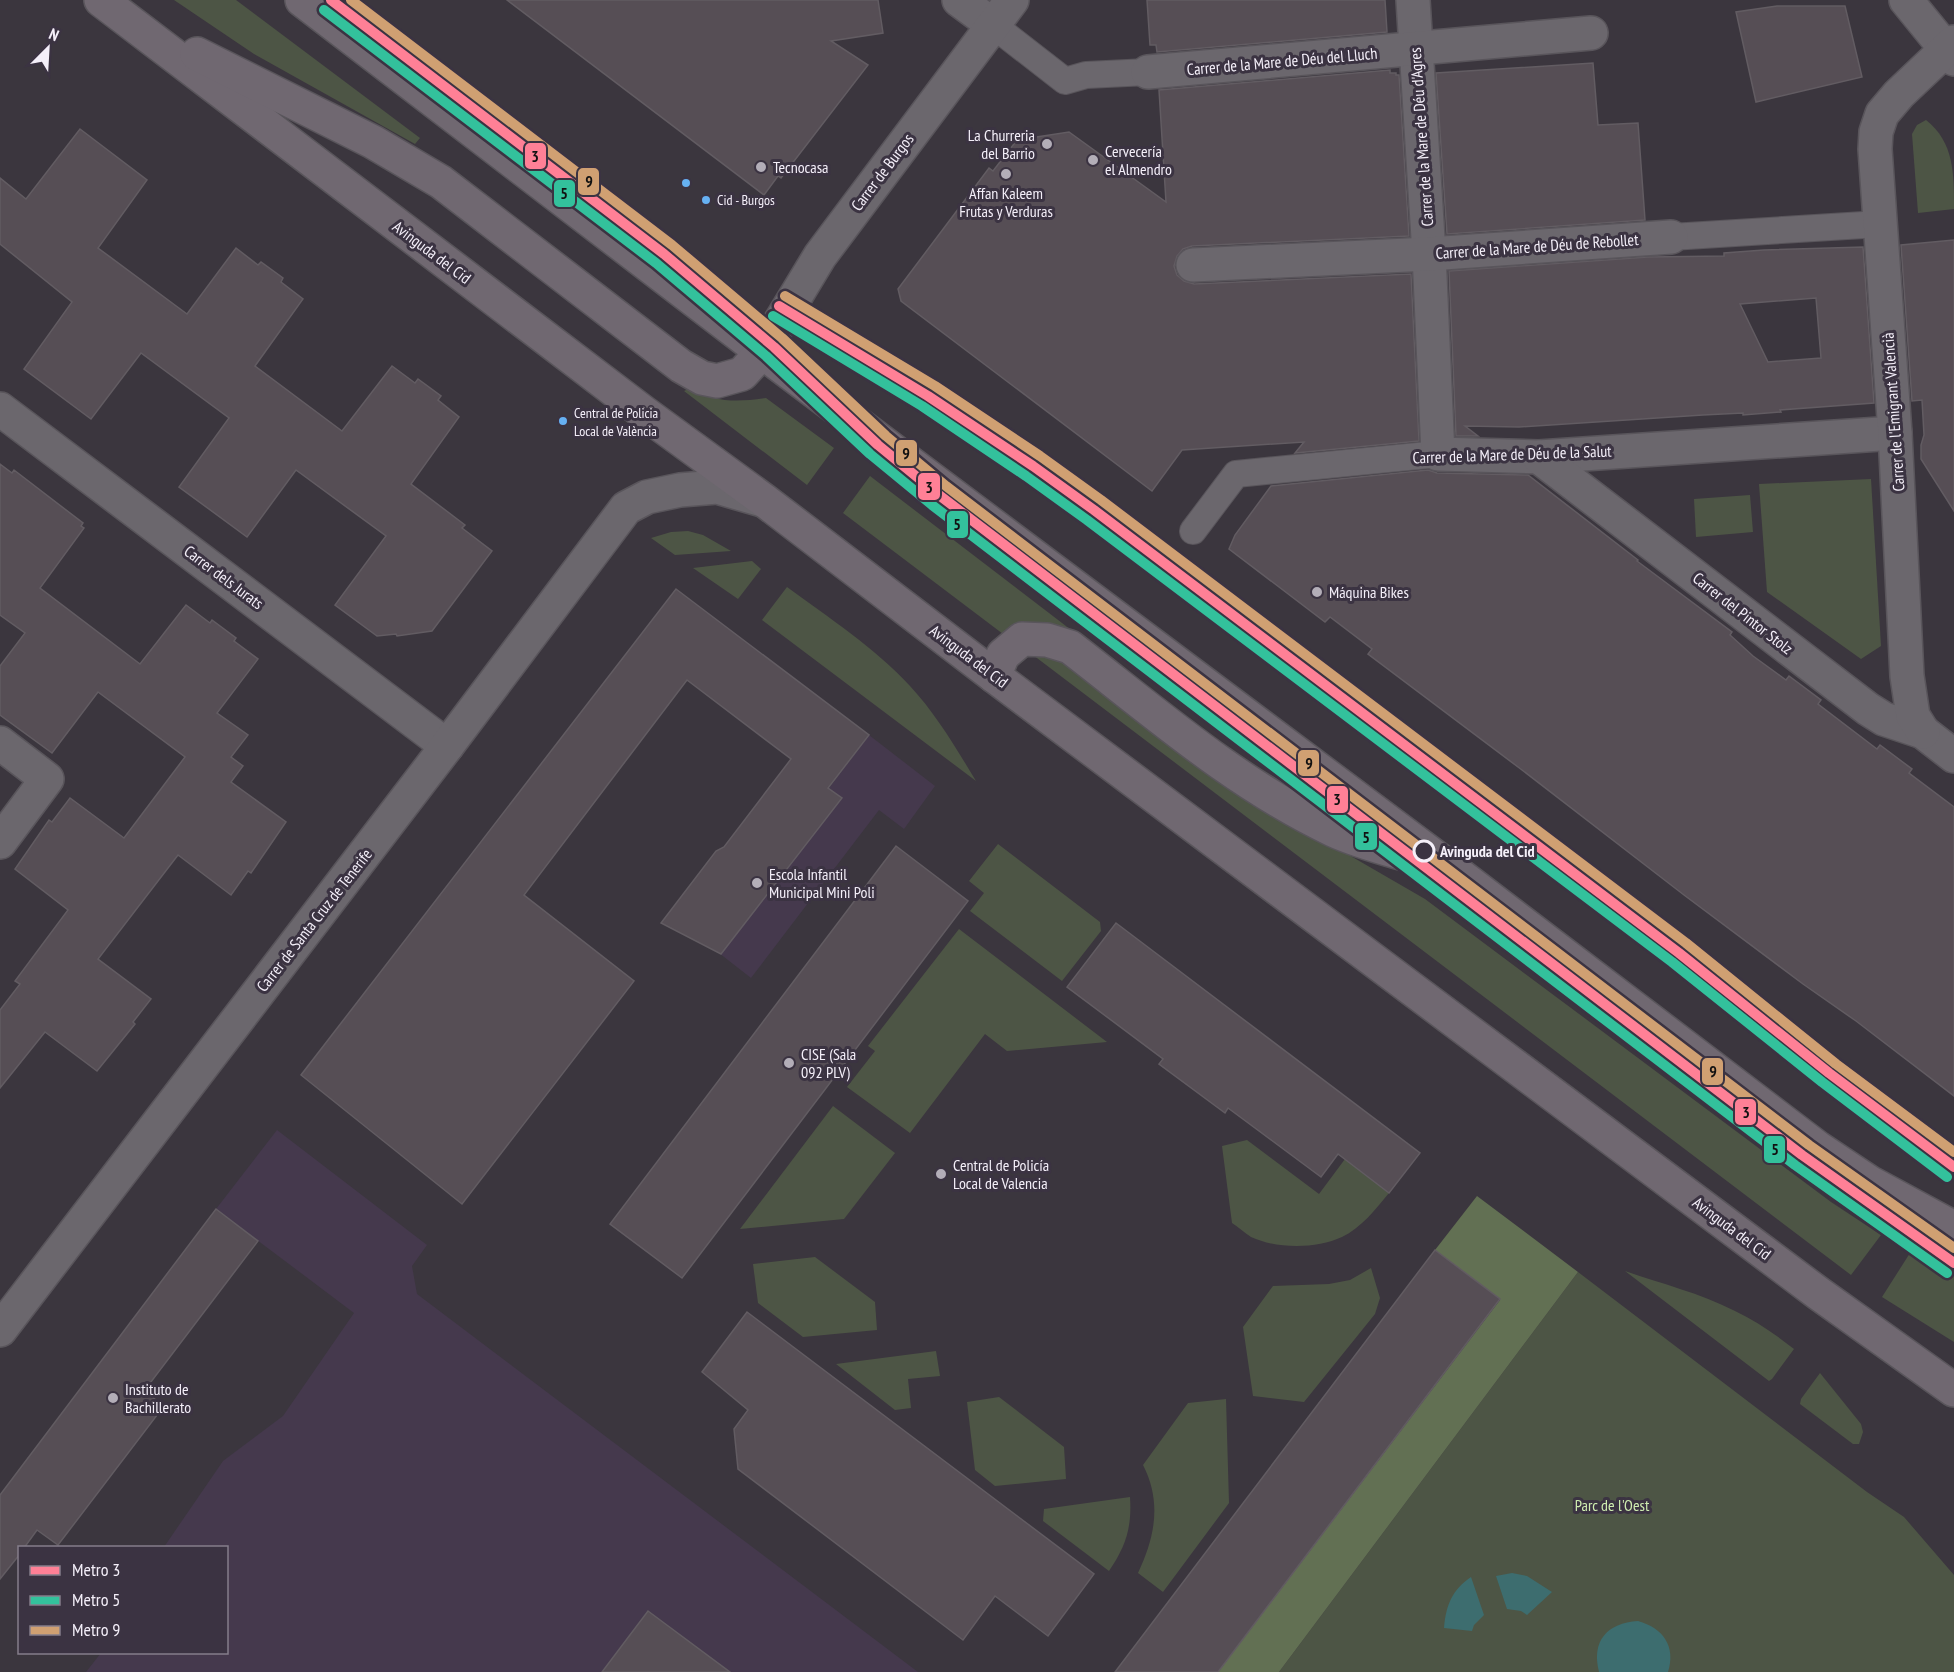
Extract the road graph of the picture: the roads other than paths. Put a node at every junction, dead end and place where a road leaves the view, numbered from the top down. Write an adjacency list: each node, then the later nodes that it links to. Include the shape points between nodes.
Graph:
1 (101, 0): 7 (main road, Avinguda del Cid)
2 (302, 0): 16 (main road)
3 (959, 0): 6 (street)
4 (1413, 0): 9 (street, Carrer de la Mare de Déu d'Agres)
5 (1906, 0): 10 (street)
6 (1002, 13): 11 (street, Carrer de la Mare de Déu del Lluch, via 1065,81 1086,75); 16 (street, Carrer de Burgos, via 820,256)
7 (128, 20): 16 (main road, via 373,142 441,182 681,366 702,378 717,381 742,374); 21 (main road, Avinguda del Cid)
8 (1591, 33): 9 (street, Carrer de la Mare de Déu del Lluch)
9 (1416, 49): 11 (street, Carrer de la Mare de Déu del Lluch); 14 (street, Carrer de la Mare de Déu d'Agres)
10 (1952, 50): 12 (street, Carrer de l'Emigrant Valencià, via 1899,94 1882,114 1875,149)
11 (1148, 72)
12 (1880, 224): 13 (street, Carrer de la Mare de Déu de Rebollet); 18 (street, Carrer de l'Emigrant Valencià)
13 (1671, 237): 14 (street, Carrer de la Mare de Déu de Rebollet)
14 (1429, 254): 15 (street, Carrer de la Mare de Déu de Rebollet); 19 (street, Carrer de la Mare de Déu d'Agres)
15 (1193, 265)
16 (762, 352): 30 (main road)
17 (0, 409): 27 (street, Carrer dels Jurats)
18 (1895, 433): 20 (street, Carrer de la Mare de Déu de la Salut); 25 (street, Carrer de l'Emigrant Valencià, via 1906,676 1913,716)
19 (1438, 454): 20 (street, Carrer de la Mare de Déu de la Salut); 23 (street, Carrer de la Mare de Déu de la Salut, via 1236,474)
20 (1539, 457): 25 (street, Carrer del Pintor Stolz, via 1868,709 1884,719)
21 (765, 501): 22 (street, Avinguda del Cid, via 717,487 647,497); 24 (main road, Avinguda del Cid)
22 (626, 508): 27 (street, Carrer de Santa Cruz de Tenerife)
23 (1193, 531)
24 (994, 676): 30 (main road, via 1003,655 1022,639 1047,640 1070,647 1222,765 1276,800 1333,830 1430,862); 35 (main road, Avinguda del Cid, via 1818,1293)
25 (1923, 732): 28 (street, Carrer del Pintor Stolz)
26 (0, 743): 29 (street, via 47,779)
27 (447, 746): 34 (street, Carrer de Santa Cruz de Tenerife)
28 (1954, 756)
29 (0, 842)
30 (1470, 883): 31 (main road, via 1818,1148 1869,1182)
31 (1923, 1210): 32 (street); 33 (main road)
32 (1954, 1220)
33 (1954, 1228)
34 (0, 1330)
35 (1954, 1390)

